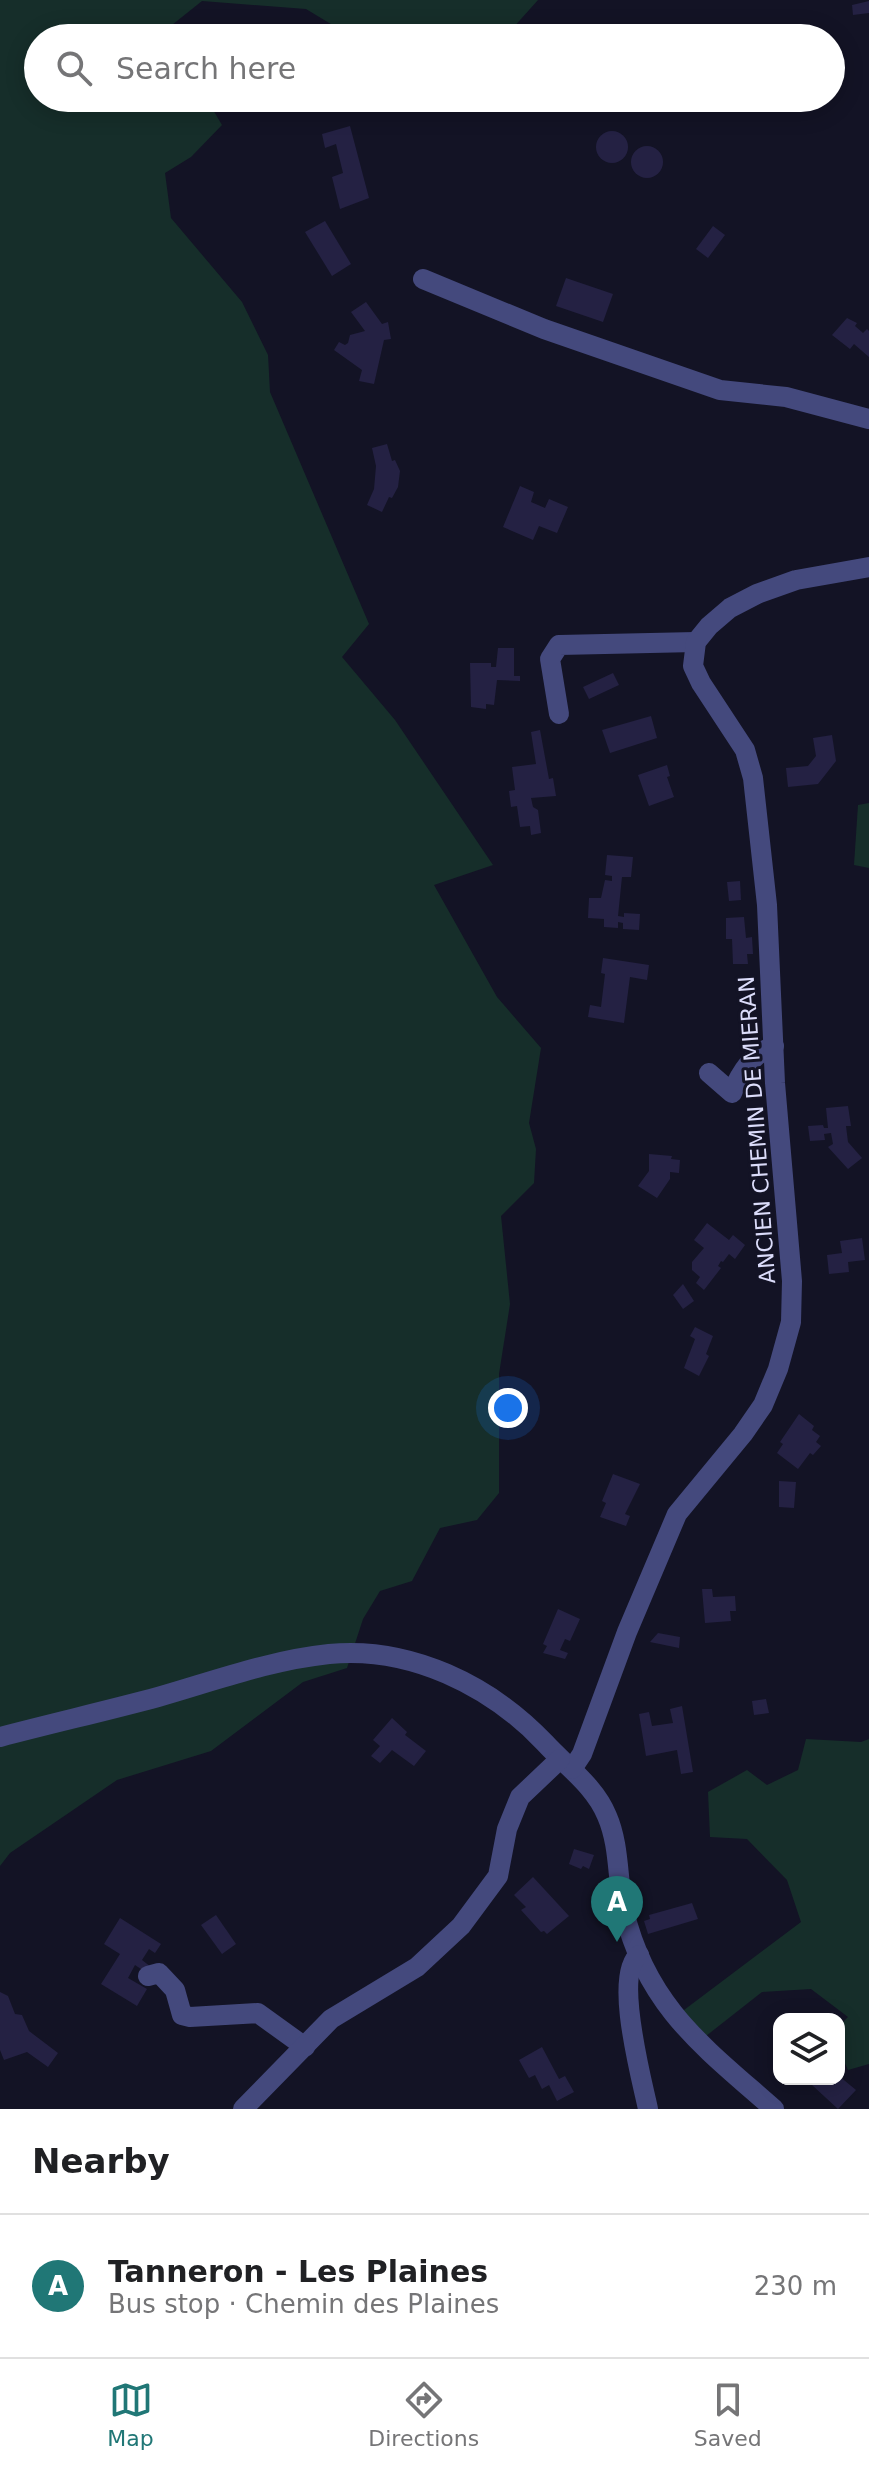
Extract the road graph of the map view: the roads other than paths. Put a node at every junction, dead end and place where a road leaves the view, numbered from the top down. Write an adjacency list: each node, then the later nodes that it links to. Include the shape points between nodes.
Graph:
1 (423, 279): 2 (street, via 544,329 720,390 786,397)
2 (869, 419)
3 (869, 567): 4 (street, via 796,580 757,594 730,608)
4 (696, 642): 5 (street, via 559,645 550,659); 6 (street, ANCIEN CHEMIN DE MIERAN, via 693,666 745,750 753,778 767,905)
5 (559, 714)
6 (774, 1046): 7 (street, via 741,1071 732,1093); 9 (street, ANCIEN CHEMIN DE MIERAN, via 792,1281 791,1322 778,1369 743,1434 677,1514 582,1754)
7 (709, 1073)
8 (0, 1737): 9 (street, via 241,1672 329,1654 376,1654 447,1673 482,1689)
9 (566, 1764): 10 (street, via 607,1814 623,1909); 12 (street, via 520,1797 498,1876 461,1926 417,1967 331,2019)
10 (639, 1955): 14 (street, via 630,1966 629,1990 632,2036); 15 (street, via 684,2029)
11 (148, 1976): 12 (street, via 159,1973 175,1990 182,2015 258,2013)
12 (305, 2047): 13 (street)
13 (243, 2109)
14 (648, 2109)
15 (774, 2109)

